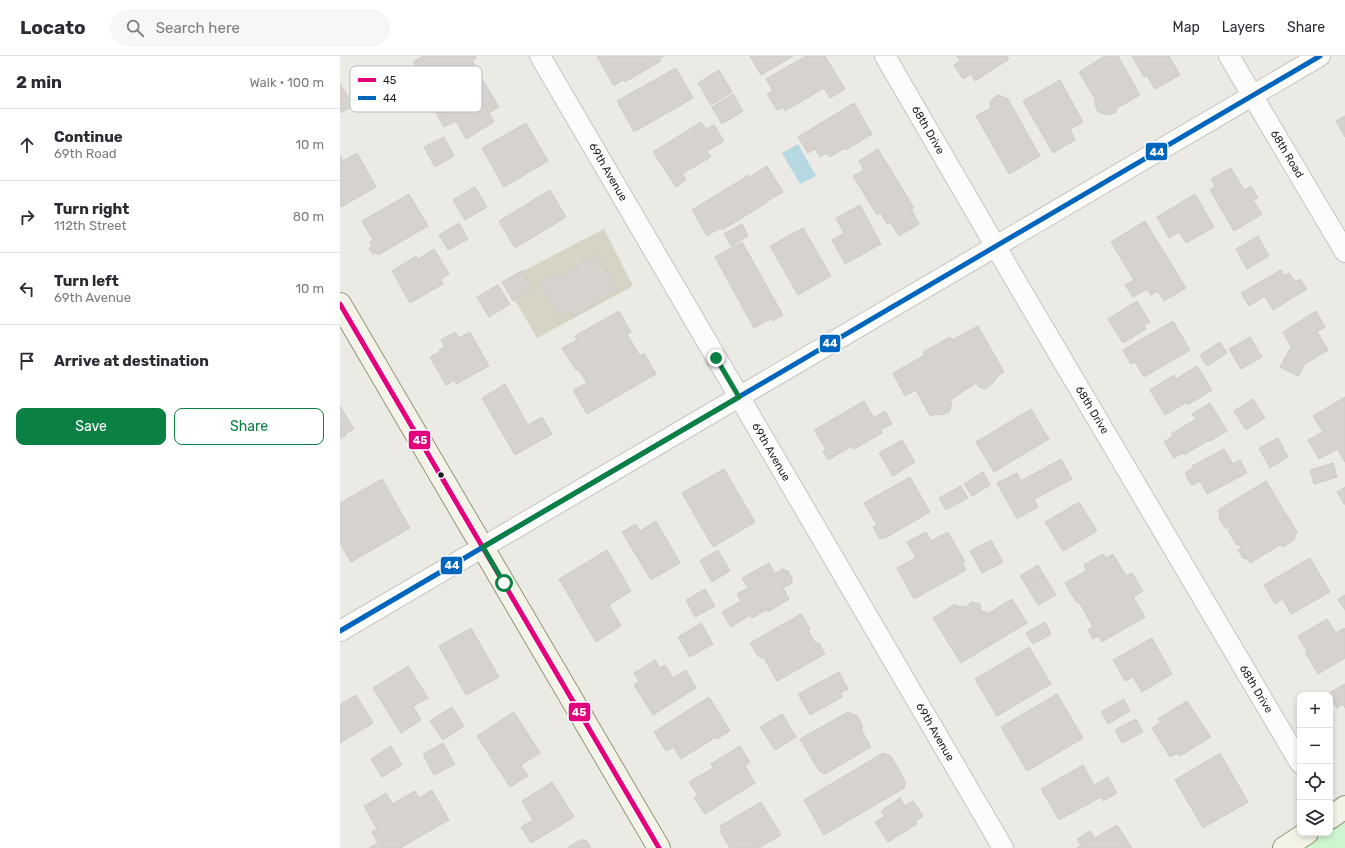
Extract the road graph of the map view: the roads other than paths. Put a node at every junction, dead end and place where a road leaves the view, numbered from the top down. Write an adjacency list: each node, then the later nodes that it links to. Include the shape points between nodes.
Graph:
1 (540, 56): 9 (street, 69th Avenue)
2 (885, 56): 6 (street, 68th Drive)
3 (1229, 56): 5 (street, 68th Road)
4 (1320, 56): 5 (street)
5 (1252, 96): 6 (street); 7 (street, 68th Road)
6 (996, 246): 9 (street); 12 (street, 68th Drive)
7 (1345, 252)
8 (340, 304): 10 (street)
9 (739, 397): 10 (street); 15 (street, 69th Avenue)
10 (483, 547): 11 (street); 14 (street)
11 (340, 631)
12 (1297, 758)
13 (1302, 836): 16 (street)
14 (659, 848)
15 (1003, 848)
16 (1284, 848)

